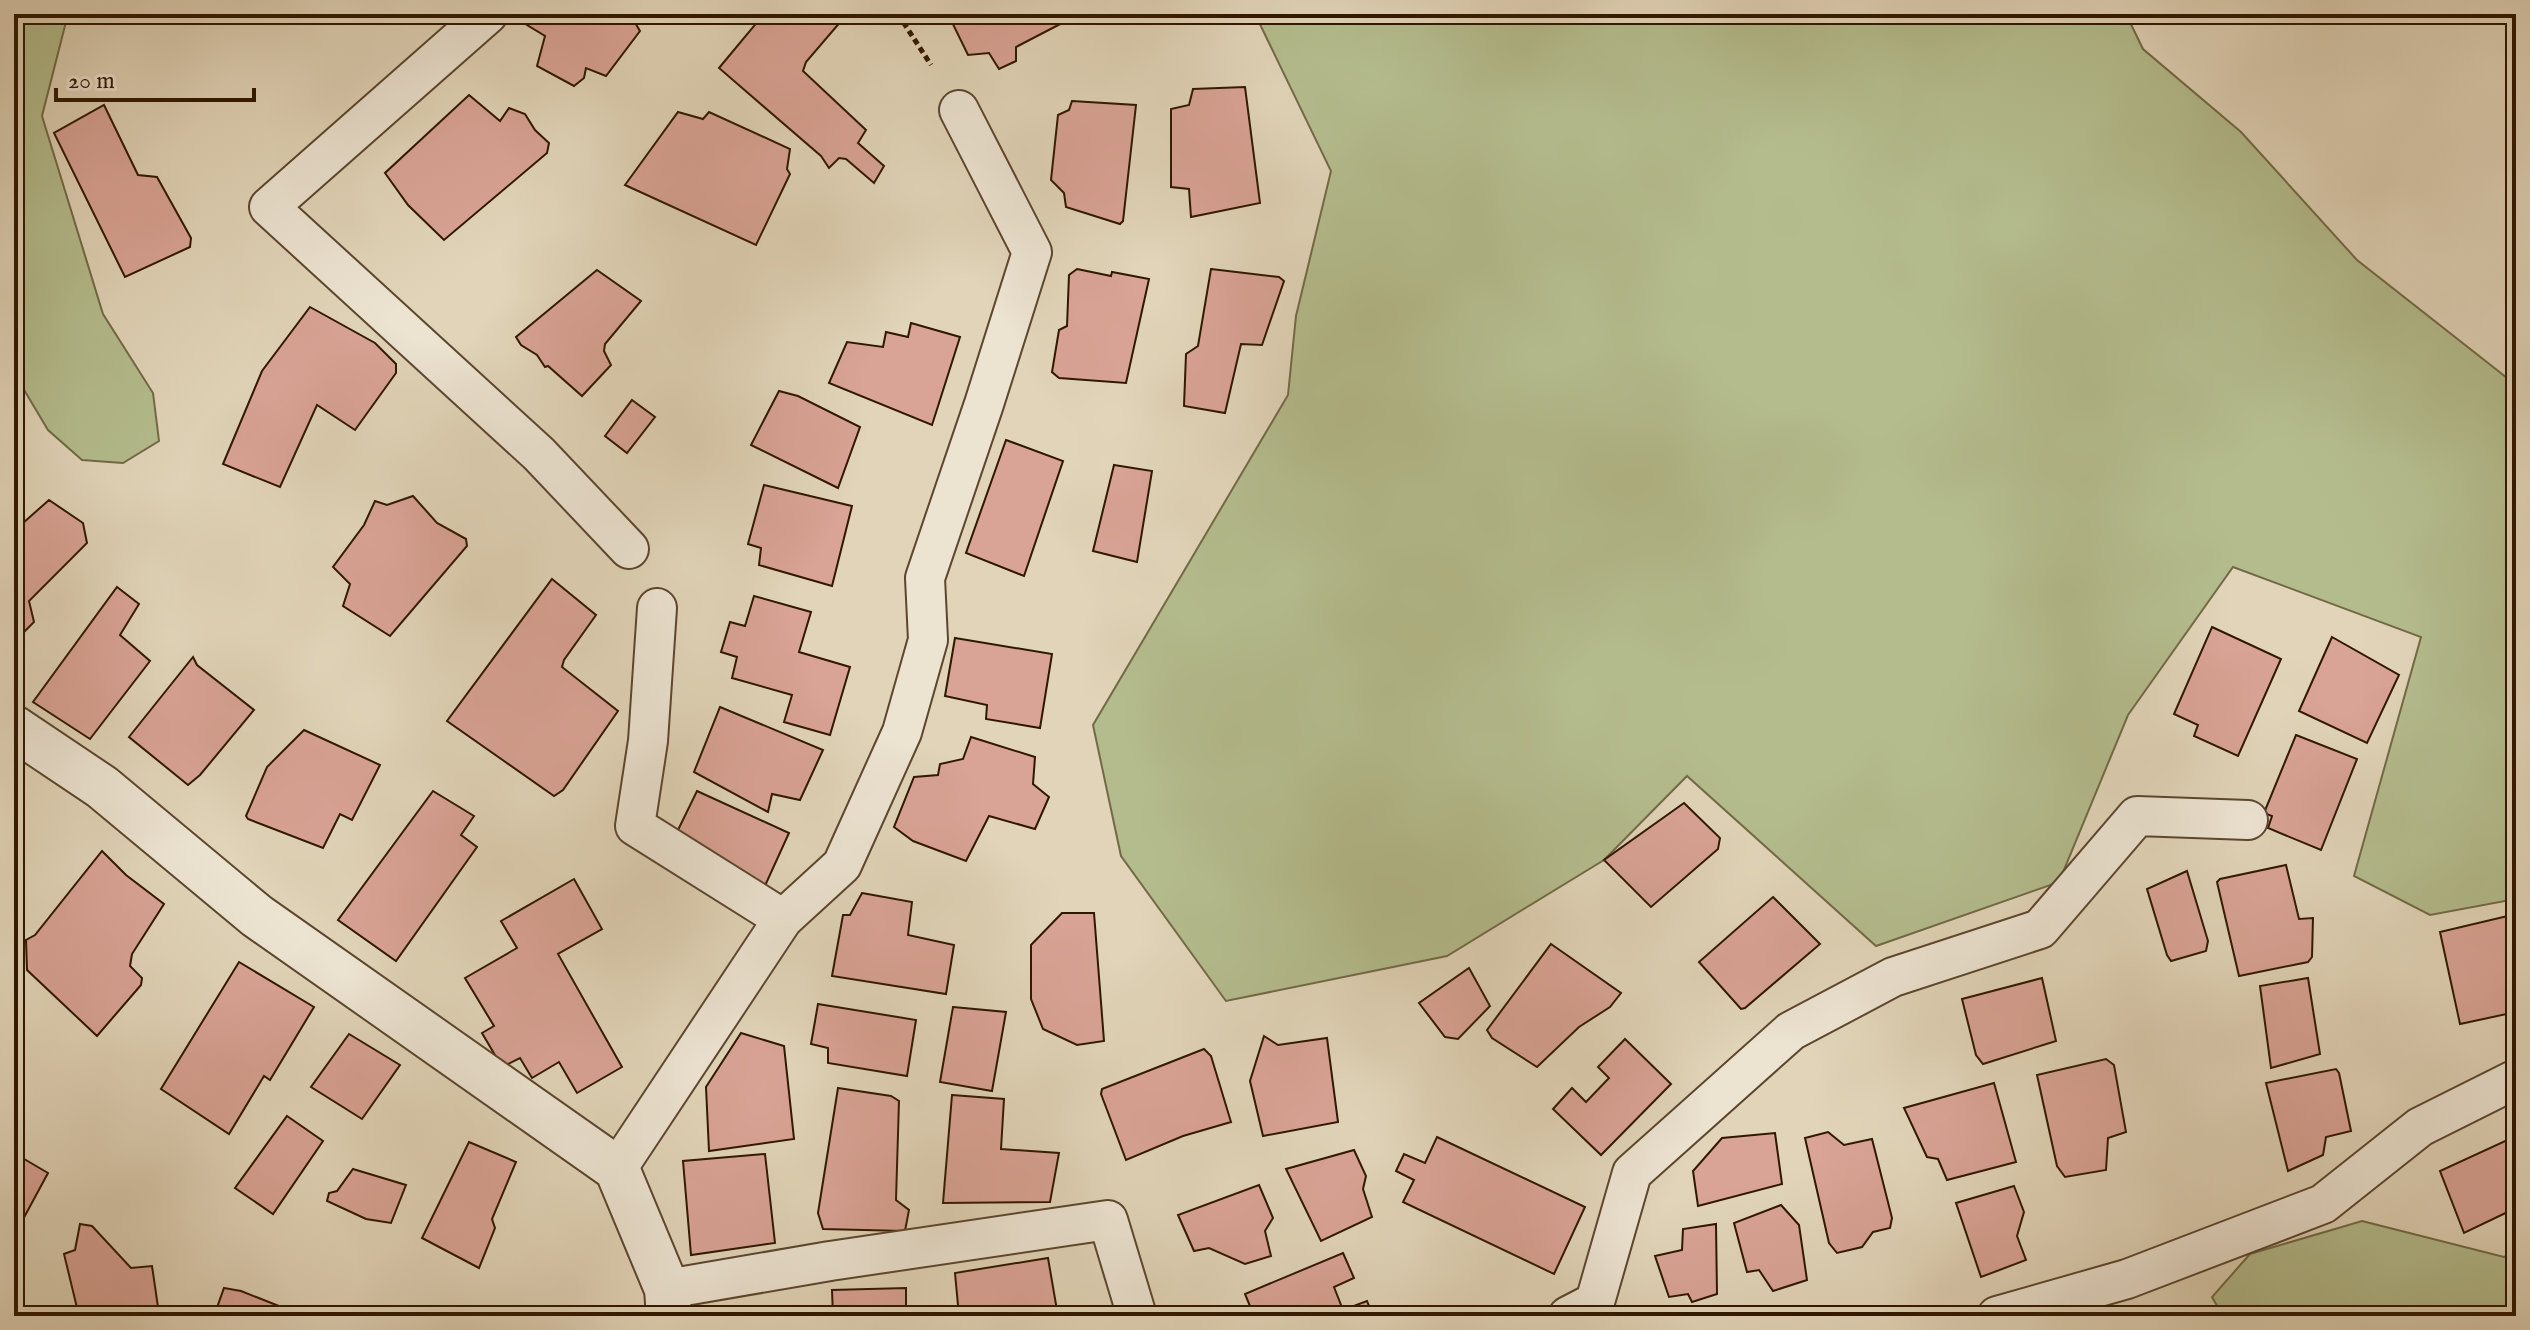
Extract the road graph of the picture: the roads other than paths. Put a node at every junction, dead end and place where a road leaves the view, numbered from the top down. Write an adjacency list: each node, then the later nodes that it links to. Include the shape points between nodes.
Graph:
1 (488, 14): 3 (lane, via 269,207 539,454)
2 (959, 110): 7 (lane, via 1032,252 925,578 928,640 902,732 842,865)
3 (629, 549)
4 (657, 608): 7 (lane, via 648,741 635,826)
5 (14, 728): 9 (street, via 102,787 257,916)
6 (2248, 820): 12 (lane, via 2137,816 2040,929 1893,977 1791,1031 1632,1173 1595,1302)
7 (783, 919): 9 (lane)
8 (2516, 1079): 13 (lane, via 2420,1127 2323,1204 2127,1279)
9 (617, 1169): 10 (street)
10 (668, 1303): 11 (lane, via 830,1261 1108,1220)
11 (1137, 1316)
12 (1568, 1316)
13 (1997, 1316)

